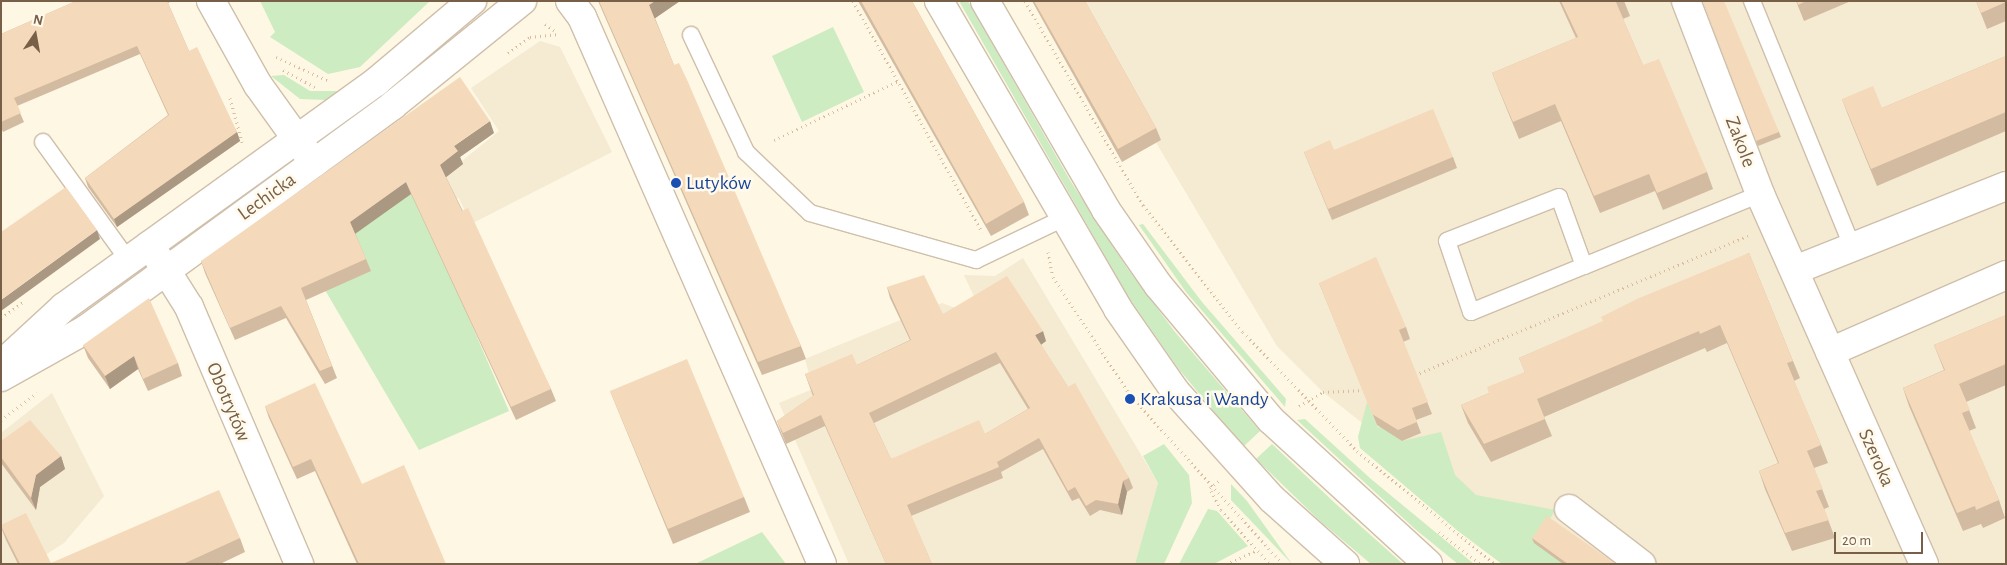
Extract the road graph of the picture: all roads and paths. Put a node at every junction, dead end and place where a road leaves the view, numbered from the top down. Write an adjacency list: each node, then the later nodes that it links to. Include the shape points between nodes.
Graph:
1 (211, 1): 18 (street, via 232,45)
2 (472, 1): 18 (street, Lechicka, via 415,52)
3 (522, 1): 22 (street, Lechicka)
4 (570, 1): 43 (street, via 582,17)
5 (853, 1): 15 (path)
6 (939, 1): 25 (street)
7 (985, 1): 48 (street, via 1106,210 1164,293 1271,420)
8 (1025, 1): 39 (path, via 1143,205 1231,317)
9 (1686, 1): 24 (street, Zakole)
10 (1752, 1): 27 (lane)
11 (691, 35): 28 (lane, via 746,152 810,213 976,260)
12 (270, 54): 14 (path, via 315,78)
13 (275, 70): 16 (path)
14 (333, 79)
15 (898, 81): 19 (path); 28 (path)
16 (323, 89)
17 (227, 91): 21 (path, via 243,134)
18 (297, 139): 22 (street); 29 (street, Lechicka)
19 (774, 140)
20 (43, 142): 29 (lane)
21 (237, 149)
22 (314, 163): 31 (street, Lechicka)
23 (2006, 186): 27 (street)
24 (1760, 194): 30 (lane); 32 (street, Zakole)
25 (1064, 218): 28 (lane); 47 (street, via 1118,309 1175,391 1272,499)
26 (1756, 233): 37 (path)
27 (1853, 249): 32 (street)
28 (993, 252)
29 (139, 253): 31 (street, Obotrytów); 35 (street, Lechicka, via 64,307)
30 (1584, 266): 30 (lane, via 1471,312 1447,241 1559,197)
31 (168, 269): 36 (street, Lechicka, via 85,330); 42 (street, Obotrytów, via 189,307)
32 (1798, 275): 34 (street, Szeroka)
33 (2006, 275): 34 (street)
34 (1830, 352): 51 (street, Szeroka)
35 (1, 365)
36 (1, 377)
37 (1407, 378)
38 (1371, 390): 39 (path, via 1323,392)
39 (1304, 402): 49 (path, via 1379,470)
40 (1569, 509): 50 (street)
41 (1258, 550): 44 (path); 45 (path); 46 (path, via 1221,510 1210,488)
42 (299, 564)
43 (822, 564)
44 (1226, 564)
45 (1270, 564)
46 (1283, 564)
47 (1345, 564)
48 (1428, 564)
49 (1495, 564)
50 (1641, 564)
51 (1924, 564)

